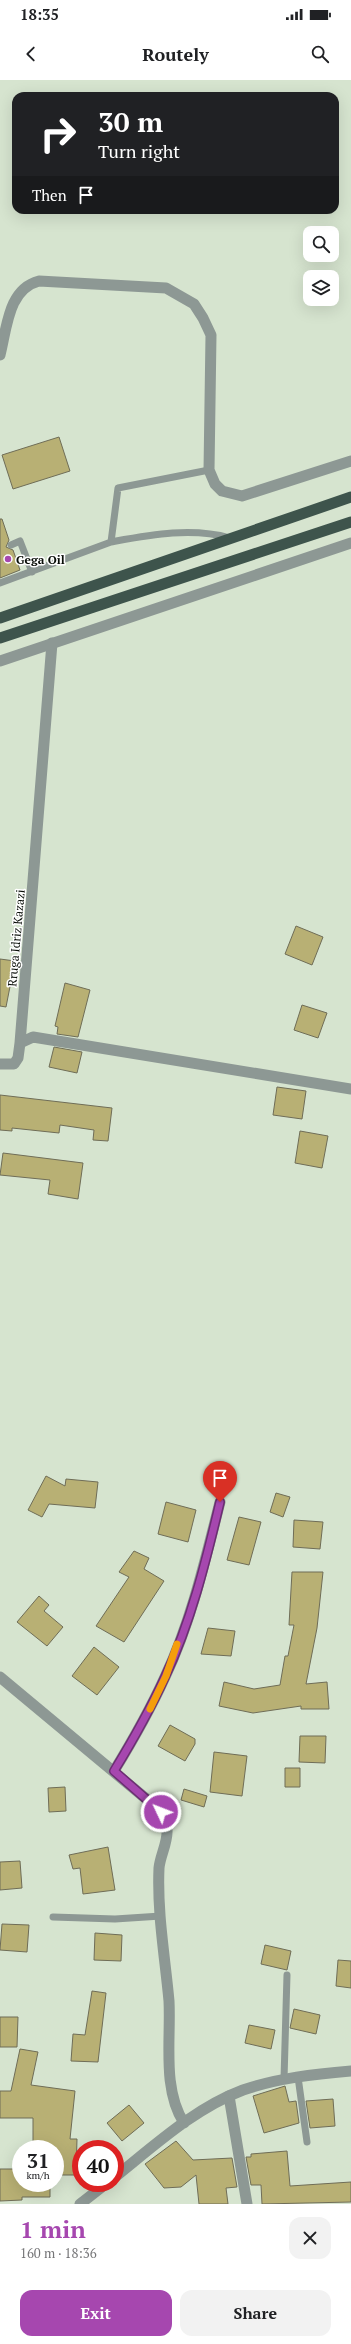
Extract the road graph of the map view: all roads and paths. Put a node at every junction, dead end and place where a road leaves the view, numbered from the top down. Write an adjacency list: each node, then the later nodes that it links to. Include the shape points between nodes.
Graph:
1 (0, 355): 3 (street, via 14,301 20,291 29,284 39,281 166,288 178,294 194,304 204,318 211,335)
2 (351, 461): 3 (street, via 242,496 222,491 215,484)
3 (209, 470): 7 (lane, via 118,488)
4 (351, 497): 6 (highway)
5 (351, 522): 13 (highway)
6 (230, 539): 7 (lane, via 204,532); 12 (highway)
7 (111, 542): 10 (lane)
8 (351, 543): 14 (street)
9 (11, 545): 10 (lane, via 20,541)
10 (32, 572): 11 (lane)
11 (0, 583)
12 (0, 618)
13 (0, 638)
14 (52, 644): 15 (street); 16 (street, Rruga Idriz Kazazi)
15 (0, 661)
16 (20, 1043): 17 (street, Rruga Idriz Kazazi, via 18,1058 14,1064); 18 (street, via 33,1038)
17 (0, 1064)
18 (351, 1089)
19 (220, 1502): 21 (street, via 204,1564 166,1676)
20 (0, 1677): 21 (street, via 29,1704)
21 (114, 1771): 22 (street, via 161,1812 165,1821 167,1831 159,1868)
22 (161, 1916): 23 (lane, via 115,1919); 29 (street, via 169,2001 172,2088 174,2104)
23 (53, 1917)
24 (287, 1975): 27 (lane)
25 (351, 2070): 26 (street)
26 (298, 2077): 27 (street); 30 (lane)
27 (284, 2079): 28 (street, via 261,2084)
28 (229, 2096): 29 (street); 34 (street)
29 (184, 2123): 31 (street)
30 (307, 2142)
31 (124, 2170)
32 (95, 2192): 33 (street)
33 (80, 2204)
34 (247, 2204)

